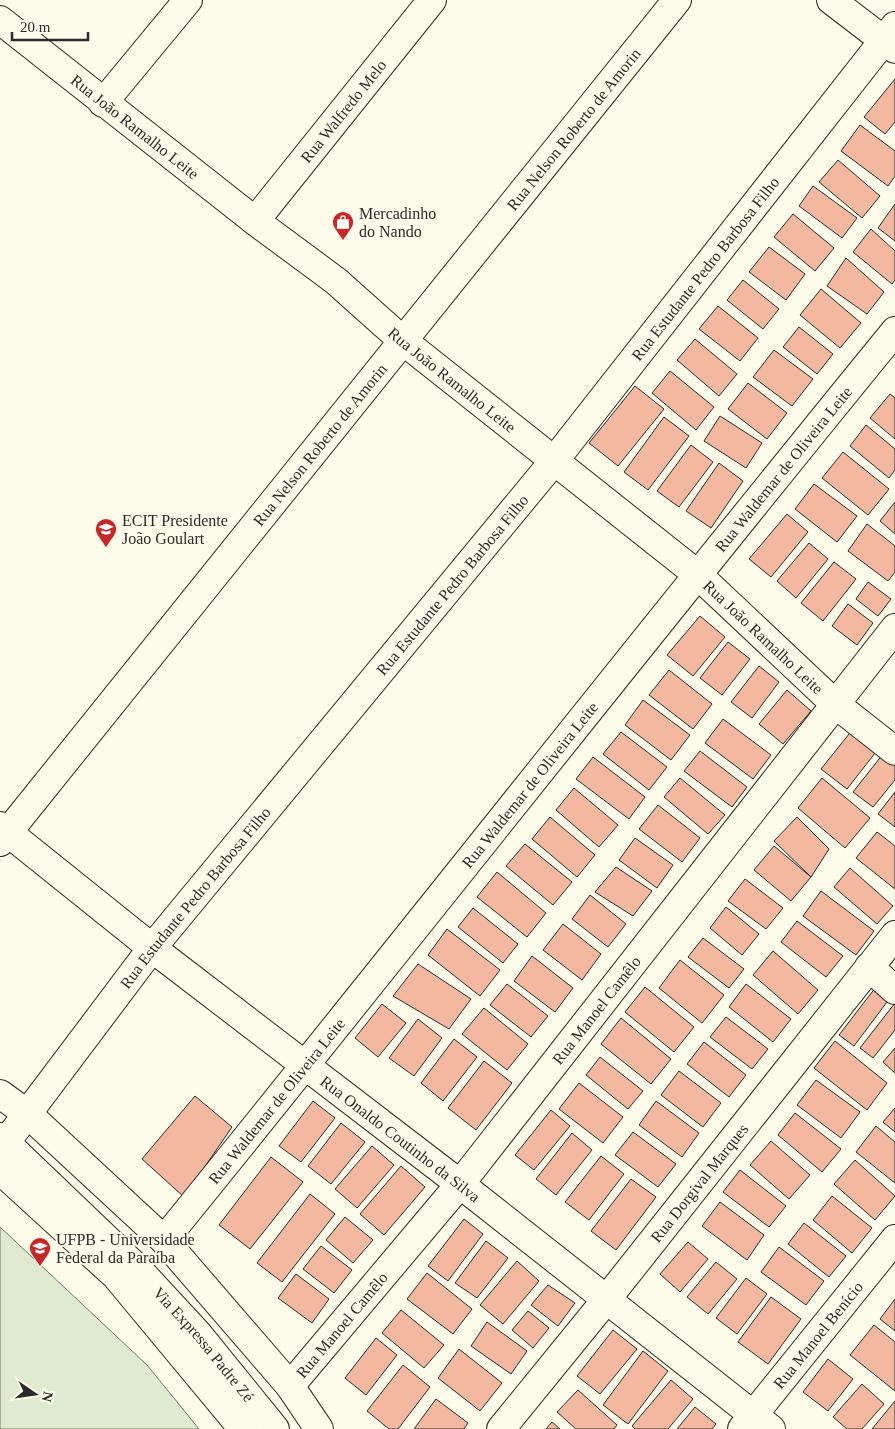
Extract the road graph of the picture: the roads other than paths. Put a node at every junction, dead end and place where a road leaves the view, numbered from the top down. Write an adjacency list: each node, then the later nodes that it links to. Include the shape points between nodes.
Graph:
1 (188, 0): 7 (street)
2 (432, 0): 8 (street, Rua Walfredo Melo)
3 (677, 0): 10 (street, Rua Nelson Roberto de Amorin)
4 (831, 0): 6 (street)
5 (0, 20): 7 (street, Rua João Ramalho Leite)
6 (891, 38): 11 (street, Rua Estudante Pedro Barbosa Filho)
7 (103, 103): 8 (street, Rua João Ramalho Leite)
8 (255, 222): 10 (street, Rua João Ramalho Leite, via 336,281)
9 (895, 331): 12 (street, Rua Waldemar de Oliveira Leite)
10 (402, 340): 11 (street, Rua João Ramalho Leite); 16 (street, Rua Nelson Roberto de Amorin)
11 (554, 461): 12 (street, Rua João Ramalho Leite); 18 (street, Rua Estudante Pedro Barbosa Filho)
12 (696, 574): 14 (street, Rua João Ramalho Leite); 21 (street, Rua Waldemar de Oliveira Leite)
13 (895, 628): 14 (street, Rua Manoel Camêlo)
14 (834, 704): 15 (street, Rua João Ramalho Leite); 26 (street, Rua Manoel Camêlo)
15 (895, 750)
16 (3, 833): 18 (street, Rua Onaldo Coutinho da Silva)
17 (895, 935): 19 (street, Rua Dorgival Marques)
18 (152, 948): 21 (street, Rua Onaldo Coutinho da Silva); 23 (street, Rua Estudante Pedro Barbosa Filho)
19 (869, 968): 20 (street); 29 (street, Rua Dorgival Marques)
20 (895, 990)
21 (305, 1066): 26 (street, Rua Onaldo Coutinho da Silva); 27 (street, Rua Waldemar de Oliveira Leite)
22 (0, 1094): 23 (street)
23 (28, 1115): 24 (street, Rua Estudante Pedro Barbosa Filho); 27 (street)
24 (3, 1139): 33 (street, Via Expressa Padre Zé, via 137,1268 198,1334)
25 (0, 1170): 32 (street, Via Expressa Padre Zé, via 116,1276)
26 (460, 1184): 29 (street, Rua Onaldo Coutinho da Silva); 30 (street, Rua Manoel Camêlo)
27 (164, 1240): 30 (street)
28 (895, 1240): 31 (street, Rua Manoel Benício)
29 (606, 1300): 31 (street, Rua Onaldo Coutinho da Silva); 35 (street, Rua Dorgival Marques)
30 (290, 1386): 34 (street)
31 (755, 1424)
32 (243, 1429)
33 (275, 1429)
34 (319, 1429)
35 (501, 1429)

